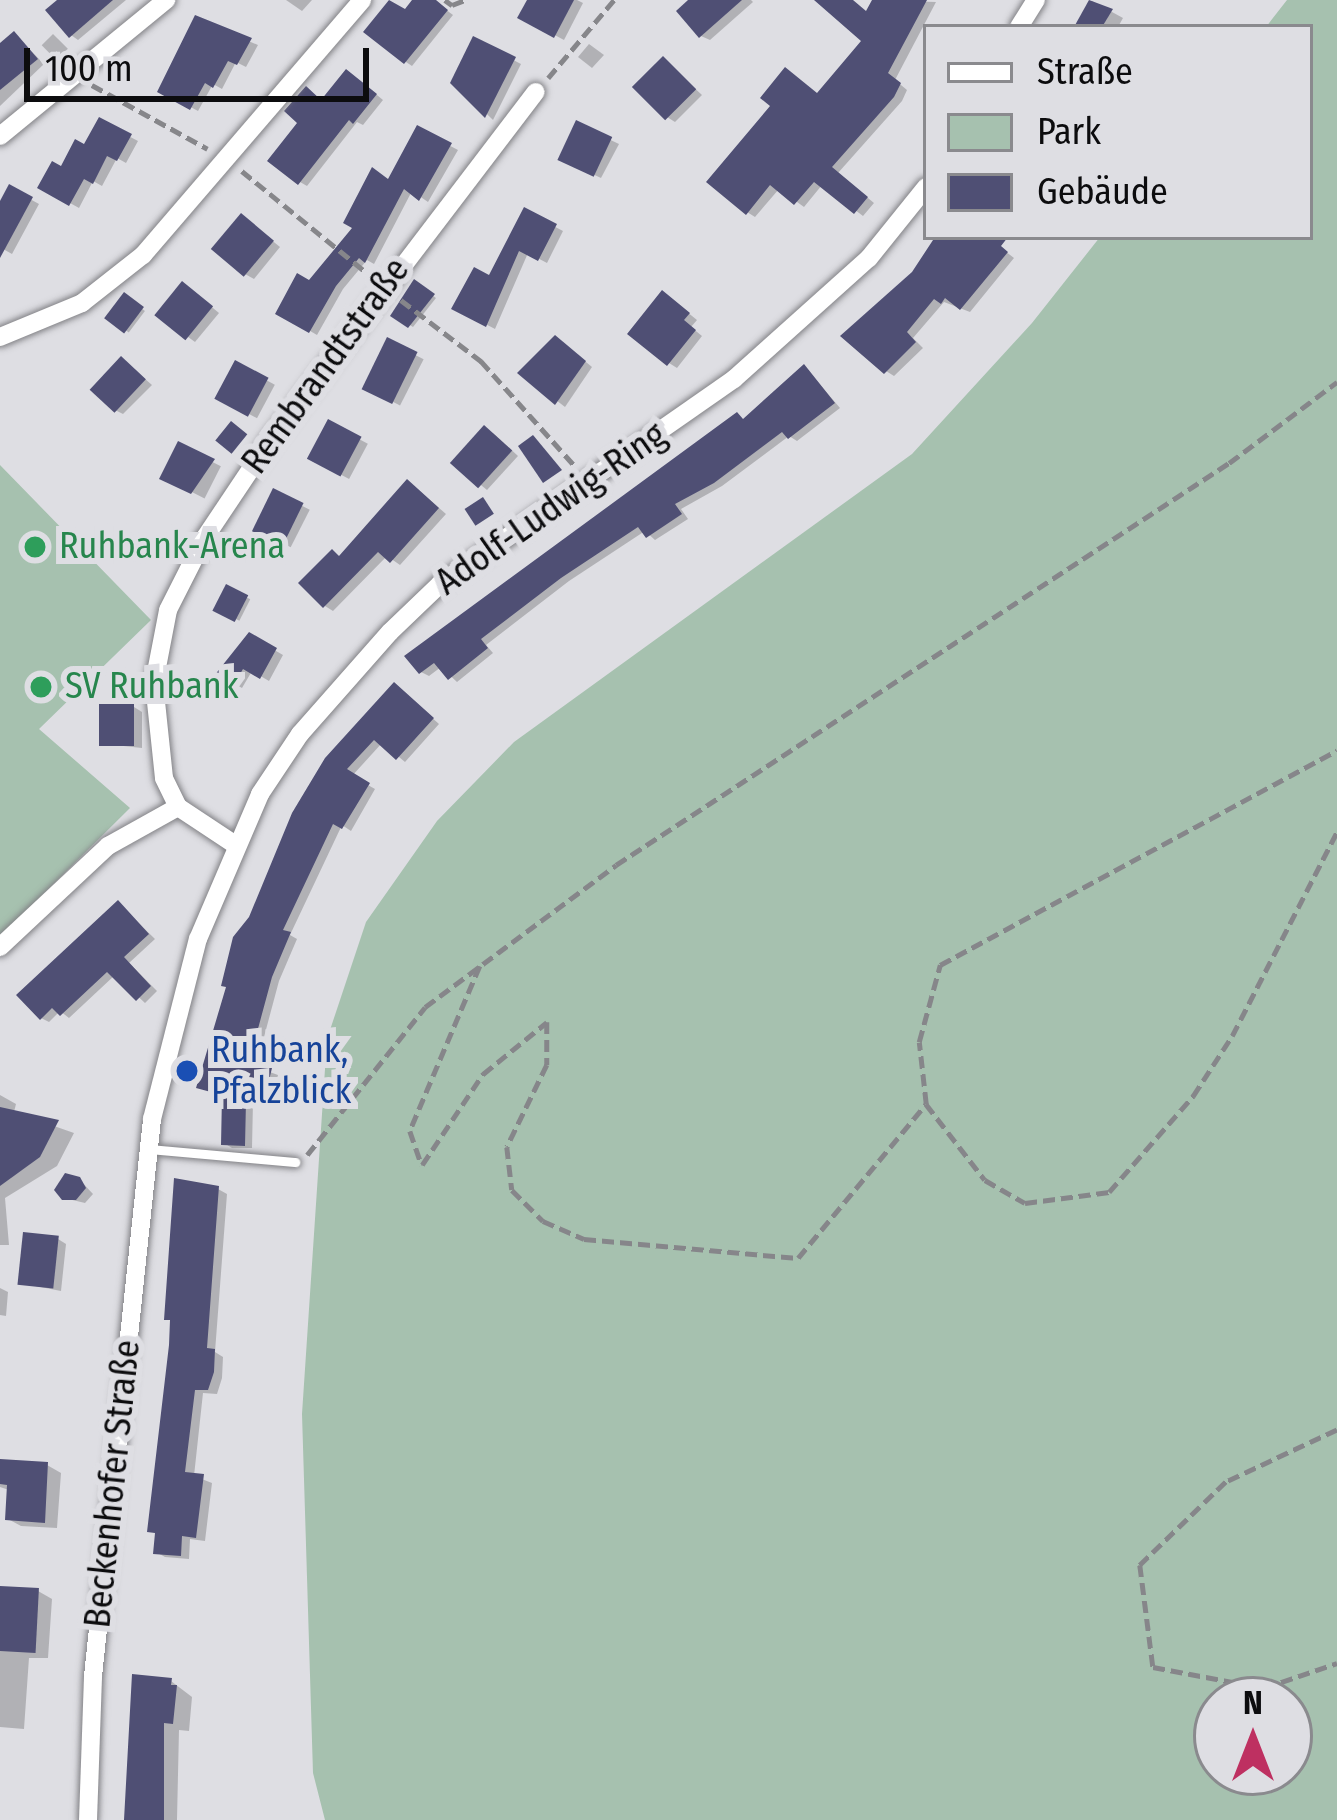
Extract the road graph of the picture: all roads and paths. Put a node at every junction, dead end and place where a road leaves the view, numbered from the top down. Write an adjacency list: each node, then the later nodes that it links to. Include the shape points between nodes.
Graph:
1 (166, 0): 6 (street)
2 (362, 0): 9 (street)
3 (446, 0): 4 (path)
4 (465, 0)
5 (614, 0): 7 (path)
6 (76, 76): 8 (street); 9 (path)
7 (536, 92): 11 (street, Rembrandtstraße)
8 (0, 136)
9 (227, 159): 11 (path); 12 (street, via 112,283 49,321)
10 (923, 191): 14 (street, Adolf-Ludwig-Ring, via 869,258 780,340)
11 (383, 286): 14 (path, via 482,361); 16 (street, Rembrandtstraße, via 229,500 168,610 154,715 164,778)
12 (0, 338)
13 (1337, 382): 20 (path, via 1209,476 616,865)
14 (587, 480): 18 (street, Adolf-Ludwig-Ring, via 440,584 390,632 300,734)
15 (1337, 750): 21 (path, via 940,964 919,1042)
16 (178, 807): 18 (street); 19 (street, via 108,846)
17 (1337, 832): 21 (path, via 1232,1036 1193,1096 1109,1192 1025,1203 985,1180)
18 (234, 844): 22 (street, Adolf-Ludwig-Ring, via 180,1002)
19 (0, 947)
20 (480, 966): 21 (path, via 410,1131 422,1165 484,1074 547,1022 547,1065 507,1147 512,1190 543,1221 584,1239 798,1258); 23 (path, via 425,1007 339,1120)
21 (926, 1104)
22 (148, 1149): 23 (lane); 26 (street, Beckenhofer Straße, via 93,1676)
23 (295, 1162)
24 (1337, 1430): 25 (path, via 1226,1482 1140,1565 1154,1667 1264,1688)
25 (1337, 1664)
26 (88, 1820)

